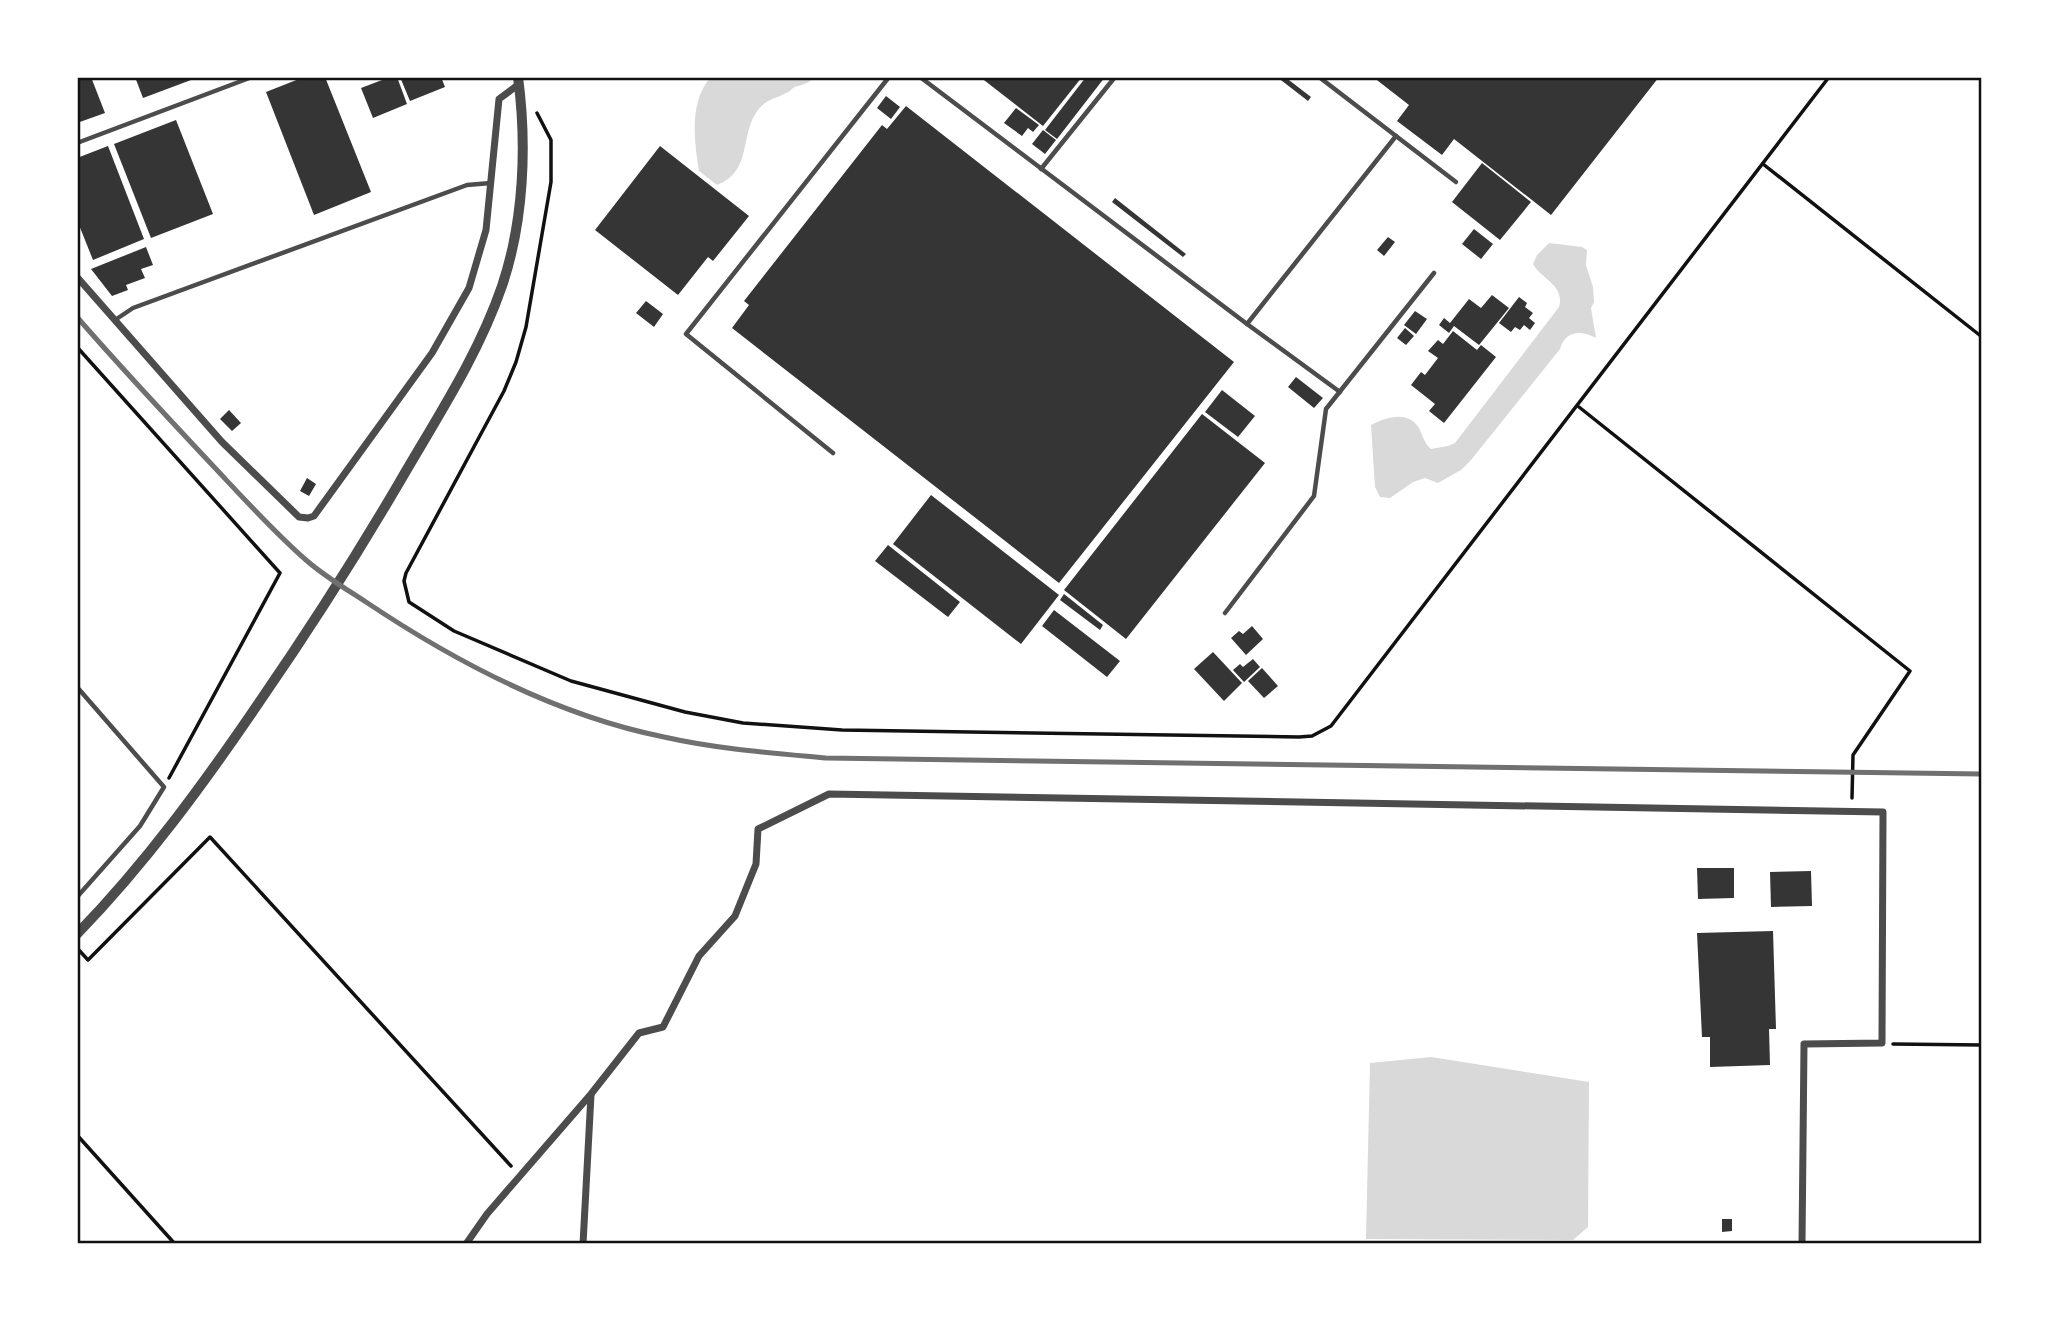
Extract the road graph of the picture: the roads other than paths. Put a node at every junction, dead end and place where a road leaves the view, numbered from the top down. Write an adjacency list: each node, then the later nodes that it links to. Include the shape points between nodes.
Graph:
1 (252, 77): 8 (lane)
2 (889, 77): 17 (lane, via 686,334)
3 (920, 77): 9 (lane)
4 (1115, 77): 9 (lane)
5 (1320, 77): 7 (lane)
6 (518, 81): 10 (street, via 499,99); 21 (street, via 522,180 514,242 502,287 472,356 327,603 233,741 173,821)
7 (1396, 136): 11 (lane); 15 (lane)
8 (77, 143)
9 (1041, 169): 15 (lane)
10 (492, 183): 14 (lane, via 467,185 378,217 132,308); 14 (street, via 478,261 453,320 314,516 299,517 222,442)
11 (1456, 183)
12 (1434, 273): 16 (lane)
13 (77, 276): 14 (street)
14 (115, 320)
15 (1247, 324): 16 (lane)
16 (1340, 392): 18 (lane, via 1326,409 1314,496)
17 (833, 453)
18 (1225, 613)
19 (77, 687): 20 (lane, via 164,787 140,826)
20 (77, 897)
21 (77, 934)
22 (591, 1094): 23 (street); 24 (street); 25 (street, via 639,1033 663,1027 699,956 735,915 756,864 758,829 829,794 1883,812 1882,1044 1804,1044)
23 (466, 1244)
24 (583, 1244)
25 (1802, 1244)

